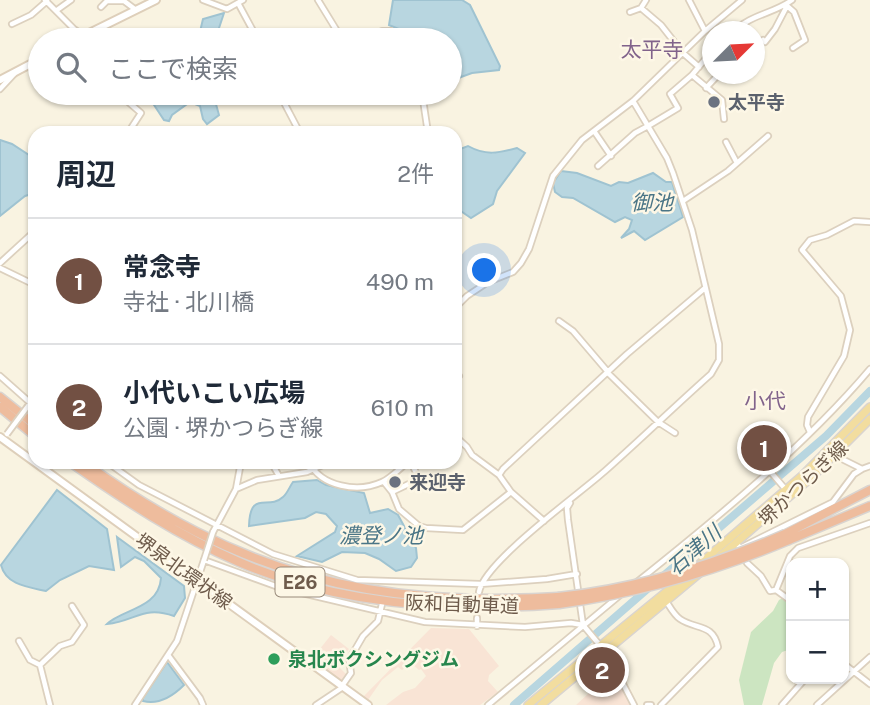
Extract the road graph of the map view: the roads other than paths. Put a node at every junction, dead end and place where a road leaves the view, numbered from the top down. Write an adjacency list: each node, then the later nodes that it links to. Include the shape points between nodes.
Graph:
1 (71, 0): 14 (street)
2 (156, 0): 15 (main road)
3 (203, 0): 10 (street, via 227,9)
4 (318, 0): 24 (street)
5 (646, 0): 13 (street)
6 (689, 0): 20 (street)
7 (742, 0): 17 (street)
8 (792, 0): 11 (street)
9 (46, 1): 14 (street); 19 (street)
10 (241, 2): 23 (street)
11 (787, 5): 18 (street); 26 (street); 27 (street, via 805,40)
12 (101, 8): 15 (street, via 107,1 124,1)
13 (641, 8): 16 (street); 28 (street)
14 (57, 10): 21 (street)
15 (136, 10): 22 (main road)
16 (630, 12)
17 (717, 21)
18 (747, 21)
19 (12, 24)
20 (702, 25)
21 (73, 28)
22 (104, 28)
23 (253, 28)
24 (335, 28)
25 (702, 34): 28 (street)
26 (765, 40)
27 (793, 48)
28 (683, 53): 31 (street); 38 (street)
29 (702, 64): 31 (street)
30 (28, 65): 32 (main road)
31 (699, 68): 33 (street)
32 (18, 70): 34 (main road); 36 (street)
33 (692, 75): 37 (street); 46 (street, via 670,94 678,108)
34 (0, 80)
35 (710, 84): 37 (street)
36 (0, 89)
37 (706, 89): 42 (street, via 722,100)
38 (633, 101): 46 (street); 47 (street)
39 (132, 105): 43 (street, via 141,113)
40 (285, 105): 44 (street)
41 (424, 105): 45 (street)
42 (724, 119)
43 (133, 126)
44 (296, 126)
45 (427, 126)
46 (648, 126): 50 (street); 53 (street, via 667,158)
47 (594, 131): 50 (street); 59 (street, via 553,176 521,263)
48 (768, 136): 51 (street)
49 (726, 142): 51 (street)
50 (611, 156): 52 (street)
51 (737, 163): 53 (street)
52 (598, 166)
53 (682, 201): 58 (street)
54 (870, 222): 73 (street, via 853,221 810,240 802,250 841,296 850,330 844,356 808,417)
55 (28, 238): 56 (street)
56 (0, 265): 57 (street)
57 (28, 281)
58 (705, 288): 62 (street); 71 (street, via 719,344 716,369)
59 (462, 301)
60 (559, 321): 62 (street)
61 (870, 369): 73 (street)
62 (608, 372): 71 (street); 91 (street)
63 (0, 376): 65 (street)
64 (0, 397): 69 (highway)
65 (28, 404)
66 (28, 406): 75 (street, bridge)
67 (0, 407): 72 (highway)
68 (870, 407): 95 (main road, 堺かつらぎ線)
69 (28, 419)
70 (870, 419): 77 (main road, 堺かつらぎ線)
71 (658, 422): 74 (street); 100 (street)
72 (28, 430)
73 (810, 432): 90 (street)
74 (675, 433)
75 (3, 437): 78 (main road, 堺泉北環状線)
76 (462, 442): 91 (street)
77 (834, 455): 89 (street); 95 (main road, 堺かつらぎ線)
78 (28, 456)
79 (870, 466): 89 (street)
80 (46, 469): 111 (main road, 堺泉北環状線)
81 (80, 469): 118 (highway, 阪和自動車道 / E26, via 201,544 304,583 393,601 464,607 506,608)
82 (93, 469): 118 (highway, 阪和自動車道 / E26, via 206,538 309,577 394,594)
83 (117, 469): 106 (street)
84 (240, 469): 94 (street)
85 (275, 469): 92 (street)
86 (312, 469): 92 (street); 93 (street, via 328,482 353,487)
87 (400, 469): 93 (street)
88 (413, 469): 97 (street, via 419,480)
89 (862, 469): 108 (street, via 833,502)
90 (770, 471): 95 (street); 124 (street)
91 (499, 475): 98 (street)
92 (279, 476): 94 (street)
93 (384, 482): 97 (street)
94 (236, 489): 106 (street)
95 (787, 490): 108 (main road, 堺かつらぎ線); 127 (main road, 堺かつらぎ線)
96 (870, 490): 107 (highway)
97 (393, 492): 98 (street, via 399,509 419,526 463,530)
98 (511, 492): 103 (street)
99 (870, 496): 107 (highway, 阪和自動車道 / E26)
100 (572, 499): 103 (street); 110 (street, via 567,509)
101 (870, 506): 104 (highway, 阪和自動車道 / E26)
102 (870, 512): 104 (highway)
103 (544, 521): 113 (street)
104 (837, 521): 107 (highway, 阪和自動車道 / E26)
105 (870, 523): 115 (street, via 798,548)
106 (215, 526): 109 (street, bridge); 112 (street, via 286,558 357,580)
107 (787, 537): 118 (highway, 阪和自動車道 / E26, bridge, via 651,581)
108 (738, 545): 115 (street, via 765,586); 119 (main road, 堺かつらぎ線)
109 (204, 560): 111 (street); 122 (street, via 281,588)
110 (577, 574): 113 (street); 124 (street)
111 (197, 581): 128 (street); 135 (main road, 堺泉北環状線)
112 (386, 581): 113 (street); 114 (street)
113 (480, 584): 116 (street)
114 (384, 588)
115 (776, 590): 117 (street)
116 (479, 592)
117 (786, 597)
118 (559, 600)
119 (666, 601): 127 (main road, 堺かつらぎ線); 145 (street, via 678,618 708,629 719,644)
120 (382, 604): 122 (street)
121 (72, 606): 130 (street, via 84,625 72,642 60,646)
122 (381, 612): 125 (street, via 425,622); 135 (street, via 349,660 351,673)
123 (477, 618): 125 (street)
124 (583, 625): 125 (street); 127 (street); 141 (street)
125 (477, 626)
126 (19, 641): 130 (street, via 30,660)
127 (601, 646): 142 (main road, 堺かつらぎ線); 143 (main road, 堺かつらぎ線); 144 (street)
128 (168, 655): 137 (street); 138 (street)
129 (870, 657): 132 (street)
130 (40, 665): 136 (street)
131 (849, 668): 132 (street)
132 (854, 671): 134 (street); 147 (street)
133 (801, 684): 146 (street)
134 (870, 684)
135 (342, 686): 139 (street); 140 (main road, 堺泉北環状線)
136 (50, 705)
137 (135, 705)
138 (203, 705)
139 (316, 705)
140 (368, 705)
141 (488, 705)
142 (528, 705)
143 (541, 705)
144 (634, 705)
145 (661, 705)
146 (782, 705)
147 (817, 705)

